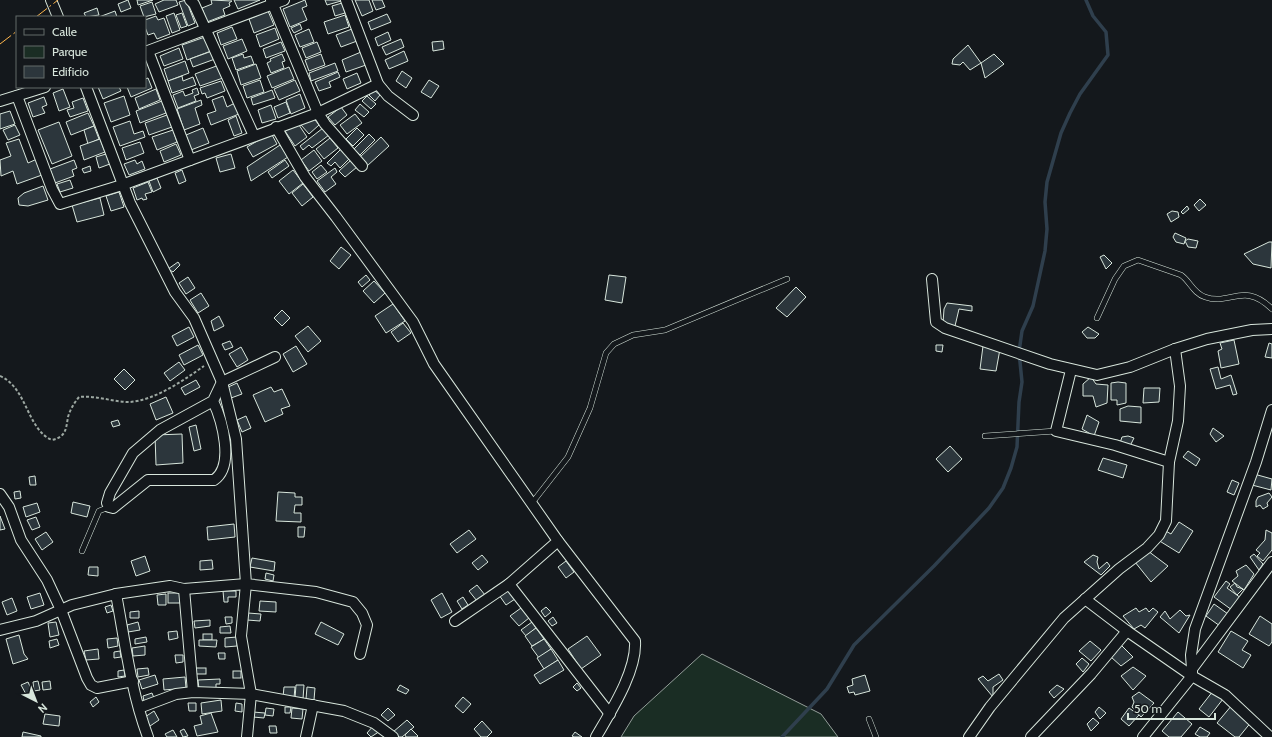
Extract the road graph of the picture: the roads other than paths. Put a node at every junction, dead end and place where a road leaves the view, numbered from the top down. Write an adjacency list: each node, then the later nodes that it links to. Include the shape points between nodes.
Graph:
1 (51, 0): 6 (street)
2 (190, 0): 7 (street)
3 (284, 0): 5 (street)
4 (346, 0): 9 (street)
5 (272, 2): 7 (street); 14 (street)
6 (58, 16)
7 (206, 29): 8 (street); 17 (street)
8 (147, 52): 18 (street)
9 (378, 84): 14 (street); 15 (street, via 388,96)
10 (43, 88): 12 (street)
11 (86, 88): 20 (street)
12 (17, 96): 13 (street); 20 (street, via 60,204)
13 (0, 101)
14 (318, 113): 16 (street); 19 (street)
15 (413, 115)
16 (276, 127): 17 (street); 36 (street, via 305,177 413,322 434,364)
17 (254, 136): 18 (street)
18 (190, 160): 20 (street)
19 (362, 166)
20 (122, 185): 29 (street, via 174,292 194,318)
21 (787, 279): 36 (lane, via 665,330 633,335 614,344 606,353 590,408 568,457)
22 (932, 279): 28 (street, via 936,322 945,328)
23 (1272, 309): 24 (lane, via 1256,297 1242,295 1206,298 1193,290 1181,274 1138,260 1124,266 1115,279)
24 (1098, 318)
25 (1272, 329): 26 (street, via 1252,330)
26 (1175, 349): 28 (street, via 1130,367 1097,375); 34 (street, via 1180,386 1178,421)
27 (274, 356): 29 (street)
28 (1071, 370): 32 (street)
29 (222, 382): 30 (street); 41 (street, via 236,439)
30 (214, 402): 37 (street, via 160,430 133,453 110,493 106,503); 37 (street, via 220,415 225,445 225,464 219,476 214,480 148,480 113,508)
31 (1272, 410): 51 (street, via 1256,462 1195,629 1191,655)
32 (1056, 431): 33 (lane); 34 (street, via 1115,445)
33 (985, 436)
34 (1169, 462): 45 (street, via 1166,521 1158,535 1147,548)
35 (0, 494): 46 (street, via 9,507 21,540 47,580)
36 (532, 503): 38 (street)
37 (109, 507): 39 (lane, via 99,510)
38 (558, 542): 42 (street); 57 (street, via 635,641 636,653)
39 (82, 550)
40 (1272, 562): 51 (street)
41 (246, 584): 43 (street); 50 (street, via 316,592 353,602 367,625); 54 (street, via 241,636)
42 (509, 584): 47 (street); 57 (street)
43 (184, 589): 44 (street, via 170,586); 53 (street)
44 (116, 594): 46 (street); 52 (street)
45 (1084, 599): 49 (street); 65 (street, via 1064,618 990,707)
46 (61, 610): 48 (street, via 36,621); 52 (street, via 91,685 97,688)
47 (455, 621)
48 (0, 630)
49 (1127, 631): 51 (street); 66 (street, via 1091,674)
50 (360, 654)
51 (1192, 672): 67 (street); 68 (street, via 1225,695)
52 (133, 681): 56 (street)
53 (193, 692): 54 (street); 56 (street, via 176,694)
54 (251, 694): 55 (street); 60 (street)
55 (313, 705): 61 (street); 62 (street, via 344,711 374,723)
56 (139, 708): 59 (street)
57 (610, 714): 63 (street)
58 (869, 719): 64 (lane)
59 (148, 737)
60 (247, 737)
61 (306, 737)
62 (393, 737)
63 (596, 737)
64 (876, 737)
65 (969, 737)
66 (1031, 737)
67 (1143, 737)
68 (1270, 737)

